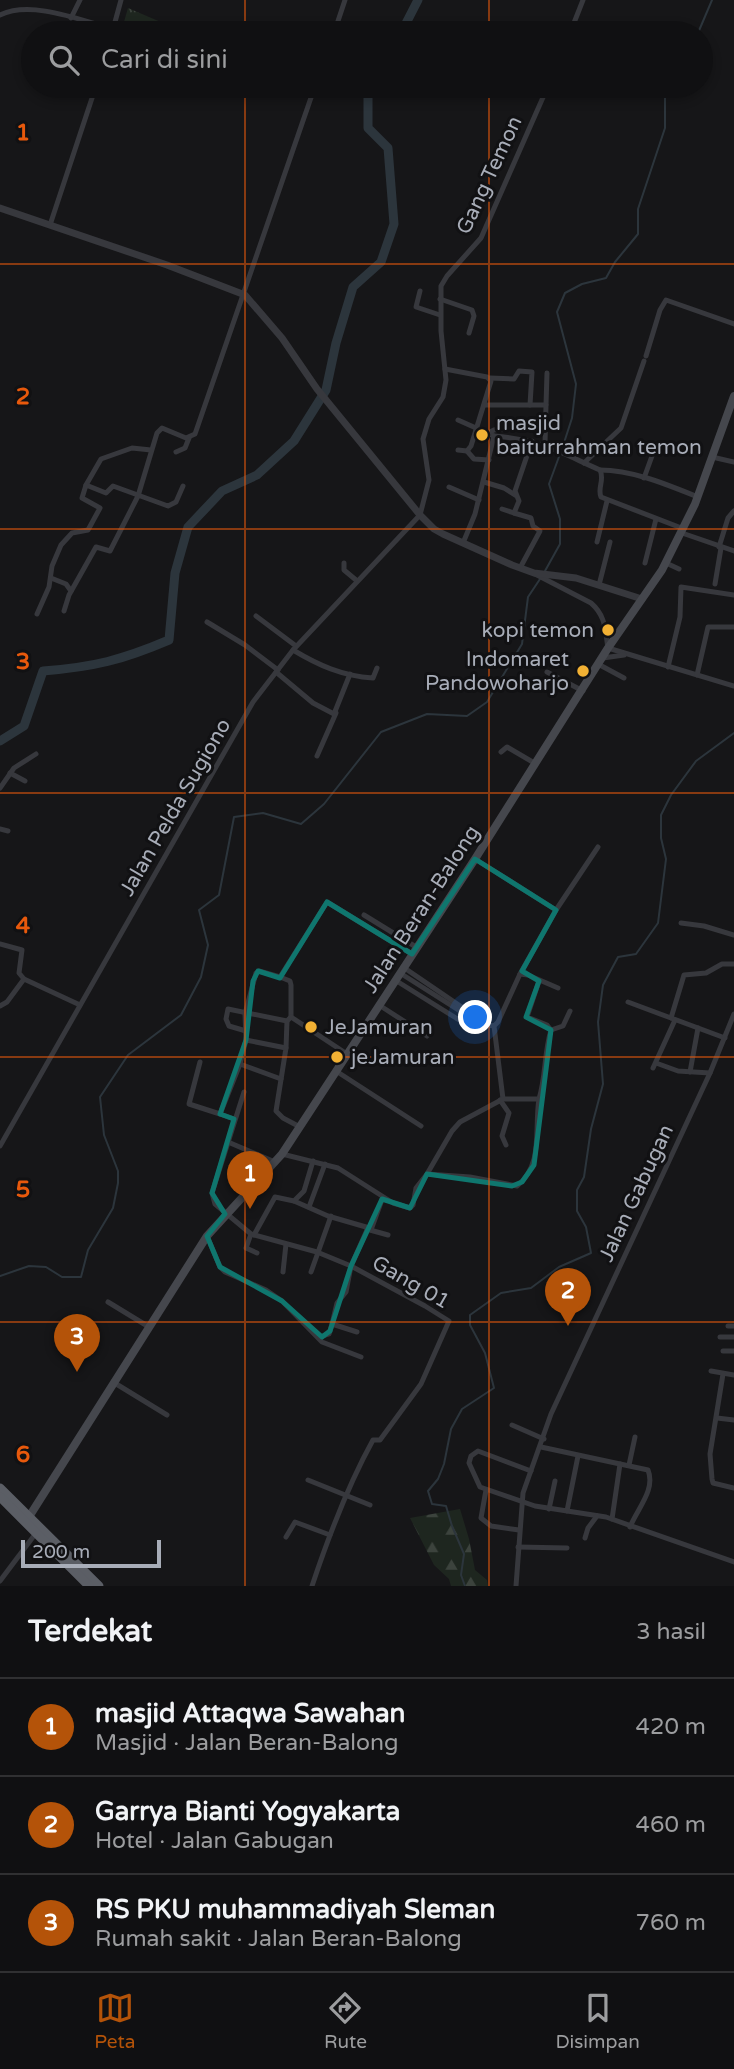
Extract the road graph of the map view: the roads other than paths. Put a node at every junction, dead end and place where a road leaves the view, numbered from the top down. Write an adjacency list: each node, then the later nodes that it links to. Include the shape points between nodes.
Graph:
1 (80, 0): 6 (street)
2 (121, 0): 8 (street)
3 (345, 0): 9 (street)
4 (583, 0): 10 (street)
5 (0, 15): 6 (street, via 26,8)
6 (71, 18): 7 (street)
7 (81, 21)
8 (116, 21)
9 (338, 21)
10 (575, 21)
11 (92, 98): 15 (street)
12 (311, 98): 17 (street)
13 (543, 98): 18 (street, Gang Temon, via 481,238 447,275)
14 (0, 208): 15 (street)
15 (50, 225): 17 (street)
16 (420, 291): 19 (street, via 416,307)
17 (245, 295): 33 (street, via 195,434); 59 (street)
18 (440, 299): 19 (street, Gang Temon); 21 (street, via 472,310)
19 (440, 315): 22 (street, Gang Temon)
20 (734, 324): 44 (street, via 666,300 621,428)
21 (469, 333)
22 (445, 369): 24 (street); 59 (street, Gang Temon, via 443,397 429,419 424,439 429,481)
23 (547, 373): 28 (street)
24 (490, 378): 26 (street); 27 (street, via 514,379 519,371 532,372)
25 (734, 396): 41 (main road, Jalan Beran-Balong)
26 (485, 405): 27 (street); 31 (street)
27 (530, 405): 28 (street)
28 (546, 405): 35 (street)
29 (458, 419): 31 (street)
30 (508, 428): 32 (street)
31 (476, 429): 32 (street); 39 (street)
32 (491, 435): 34 (street); 42 (street)
33 (189, 438): 37 (street, via 161,428); 40 (street, via 185,448)
34 (533, 441): 35 (street); 51 (street)
35 (545, 444): 44 (street)
36 (656, 444): 46 (street)
37 (151, 450): 48 (street, via 132,448 101,459); 52 (street)
38 (458, 450): 39 (street)
39 (467, 451): 42 (street, via 474,458)
40 (176, 452)
41 (712, 457): 43 (street); 53 (main road, Jalan Beran-Balong)
42 (489, 460): 47 (street)
43 (734, 462)
44 (584, 463): 45 (street)
45 (600, 471): 46 (street); 55 (street, via 599,494)
46 (644, 478): 53 (street)
47 (484, 482): 51 (street); 54 (street)
48 (86, 485): 52 (street, via 106,493 111,487); 73 (street, via 82,498 100,508 89,530 72,533 61,545)
49 (183, 486): 52 (street, via 174,505)
50 (449, 487): 54 (street)
51 (515, 495): 57 (street, via 519,501)
52 (138, 496): 77 (street, via 110,551 96,547)
53 (698, 497): 61 (main road, Jalan Beran-Balong)
54 (480, 500): 64 (street)
55 (607, 501): 60 (street); 62 (street)
56 (502, 509): 57 (street)
57 (514, 513): 70 (street, via 532,519 540,531)
58 (732, 514): 65 (street)
59 (420, 515): 64 (street, via 434,529); 74 (street, Jalan Pelda Sugiono)
60 (656, 519): 61 (street); 68 (street)
61 (683, 531): 65 (street); 69 (main road, Jalan Beran-Balong)
62 (597, 542)
63 (610, 542): 76 (street)
64 (463, 543): 70 (street)
65 (720, 548): 66 (street); 75 (street)
66 (734, 551)
67 (344, 563): 74 (street, via 344,570)
68 (645, 563)
69 (666, 563): 71 (street); 79 (main road, Jalan Beran-Balong)
70 (520, 568): 72 (street)
71 (679, 569)
72 (534, 573): 76 (street); 86 (street, via 598,609 606,624)
73 (51, 578): 77 (street); 81 (street)
74 (356, 580): 85 (street, Jalan Pelda Sugiono)
75 (715, 584)
76 (598, 585): 79 (street)
77 (71, 591): 80 (street)
78 (734, 595): 89 (street, via 681,587 680,617)
79 (642, 599): 86 (main road, Jalan Beran-Balong)
80 (64, 611)
81 (37, 614)
82 (256, 617): 85 (street)
83 (207, 622): 91 (street)
84 (734, 626): 94 (street, via 708,627)
85 (295, 648): 91 (street, Jalan Pelda Sugiono); 93 (street, via 316,664)
86 (608, 648): 87 (street); 88 (main road, Jalan Beran-Balong)
87 (628, 654): 88 (street); 89 (street)
88 (600, 662): 95 (street); 97 (main road, Jalan Beran-Balong)
89 (668, 667): 94 (street)
90 (377, 668): 93 (street, via 373,678)
91 (277, 671): 98 (street, via 313,703); 124 (street, Jalan Pelda Sugiono, via 253,702)
92 (547, 672): 97 (street)
93 (350, 674): 98 (street)
94 (696, 675): 96 (street)
95 (624, 678)
96 (734, 686)
97 (583, 691): 102 (main road, Jalan Beran-Balong)
98 (336, 713): 101 (street)
99 (501, 752): 102 (street, via 507,747)
100 (36, 754): 103 (street)
101 (317, 756)
102 (536, 764): 109 (main road, Jalan Beran-Balong)
103 (10, 773): 104 (street); 105 (street)
104 (25, 781)
105 (0, 788)
106 (0, 829): 107 (street)
107 (8, 831)
108 (598, 847): 110 (street)
109 (475, 859): 110 (street); 115 (main road, Jalan Beran-Balong)
110 (556, 910): 118 (street)
111 (364, 915): 115 (street)
112 (681, 923): 113 (street)
113 (734, 936)
114 (0, 944): 120 (street, via 22,950 19,973)
115 (414, 951): 117 (main road, Jalan Beran-Balong); 119 (street, via 328,901)
116 (734, 964): 131 (street, via 684,975)
117 (399, 973): 117 (street, via 468,1016 470,1021 456,1018); 125 (main road, Jalan Beran-Balong); 132 (street)
118 (520, 974): 121 (street); 132 (street)
119 (280, 977): 128 (street, via 256,973); 130 (street, via 291,985)
120 (24, 979): 124 (street); 126 (street)
121 (539, 981): 122 (street); 134 (street, via 527,1015)
122 (558, 988)
123 (628, 1002): 131 (street)
124 (80, 1005): 156 (street, Jalan Pelda Sugiono)
125 (379, 1005): 136 (street); 140 (main road, Jalan Beran-Balong)
126 (0, 1006)
127 (570, 1011): 134 (street, via 563,1026)
128 (245, 1014): 130 (street); 135 (street); 135 (street, via 228,1009 226,1019 233,1029)
129 (734, 1014): 137 (street, Jalan Gabugan)
130 (289, 1019): 139 (street); 140 (street)
131 (673, 1019): 133 (street); 144 (street, via 654,1065)
132 (494, 1026): 149 (street)
133 (698, 1028): 137 (street); 144 (street)
134 (551, 1030): 148 (street)
135 (246, 1031): 138 (street)
136 (427, 1036)
137 (725, 1038): 145 (street, Jalan Gabugan)
138 (246, 1040): 139 (street); 142 (street)
139 (286, 1048): 146 (street)
140 (347, 1054): 143 (main road, Jalan Beran-Balong)
141 (200, 1062): 150 (street, via 189,1104)
142 (240, 1064): 146 (street); 150 (street)
143 (337, 1071): 152 (street); 153 (main road, Jalan Beran-Balong)
144 (690, 1072): 145 (street)
145 (710, 1073): 197 (street, Jalan Gabugan, via 551,1414)
146 (281, 1079): 153 (street, via 277,1114)
147 (244, 1092): 151 (street)
148 (539, 1099): 149 (street); 161 (street, via 534,1165 517,1186)
149 (502, 1100): 155 (street, via 509,1113 502,1136); 161 (street, via 460,1122)
150 (220, 1114): 151 (street)
151 (234, 1119): 154 (street)
152 (421, 1126)
153 (300, 1127): 157 (main road, Jalan Beran-Balong)
154 (228, 1142): 159 (street); 165 (street, via 212,1193)
155 (506, 1145)
156 (0, 1146)
157 (282, 1154): 158 (street); 159 (main road, Jalan Beran-Balong)
158 (313, 1161): 160 (street); 163 (street, via 304,1191)
159 (275, 1162): 165 (main road, Jalan Beran-Balong)
160 (326, 1164): 162 (street); 164 (street)
161 (427, 1174): 162 (street, via 416,1188 410,1208)
162 (383, 1197): 167 (street)
163 (294, 1201): 164 (street); 168 (street, via 275,1197)
164 (309, 1208): 166 (street)
165 (225, 1214): 168 (street, Gang 01); 170 (main road, Jalan Beran-Balong)
166 (331, 1216): 167 (street); 172 (street)
167 (369, 1230): 169 (street); 174 (street)
168 (253, 1234): 171 (street, Gang 01); 173 (street, via 246,1248)
169 (388, 1235)
170 (207, 1236): 179 (main road, Jalan Beran-Balong); 181 (street, via 225,1272 266,1290)
171 (286, 1244): 172 (street, Gang 01); 175 (street)
172 (317, 1252): 174 (street, Gang 01); 176 (street)
173 (257, 1253)
174 (351, 1266): 178 (street); 208 (street, Gang 01, via 449,1321 421,1384 380,1440 373,1440)
175 (283, 1272)
176 (311, 1272)
177 (108, 1302): 179 (street)
178 (332, 1324): 180 (street); 181 (street, via 329,1334)
179 (149, 1327): 190 (main road, Jalan Beran-Balong)
180 (357, 1332)
181 (320, 1337): 186 (street, via 325,1344)
182 (720, 1337): 183 (street)
183 (734, 1337)
184 (723, 1351): 185 (street)
185 (734, 1351)
186 (361, 1357)
187 (711, 1371): 188 (street)
188 (723, 1374): 189 (street); 193 (street)
189 (734, 1375)
190 (113, 1382): 192 (street); 215 (main road, Jalan Beran-Balong)
191 (734, 1410): 194 (street)
192 (167, 1415)
193 (717, 1418): 194 (street); 206 (street, via 710,1454 713,1483)
194 (733, 1420)
195 (512, 1425): 197 (street)
196 (635, 1437): 201 (street)
197 (544, 1439): 198 (street, Jalan Gabugan)
198 (541, 1447): 199 (street); 202 (street, Jalan Gabugan)
199 (578, 1456): 200 (street); 213 (street)
200 (620, 1464): 201 (street); 216 (street)
201 (629, 1465): 217 (street, via 648,1471 650,1476 648,1493)
202 (531, 1471): 207 (street, via 475,1451 469,1463); 210 (street, Jalan Gabugan)
203 (308, 1480): 208 (street)
204 (555, 1481): 212 (street)
205 (0, 1488): 215 (highway)
206 (734, 1488)
207 (486, 1490): 210 (street); 219 (street, via 481,1518 491,1526)
208 (344, 1496): 211 (street); 220 (street)
209 (0, 1497): 215 (highway)
210 (522, 1502): 212 (street); 219 (street, Jalan Gabugan)
211 (370, 1505)
212 (549, 1509): 213 (street)
213 (567, 1511): 214 (street)
214 (597, 1516): 216 (street); 222 (street)
215 (28, 1519): 218 (highway)
216 (612, 1519): 217 (street)
217 (630, 1527): 225 (street)
218 (38, 1529): 226 (street); 227 (highway); 228 (highway)
219 (519, 1530): 223 (street, Jalan Gabugan)
220 (330, 1535): 221 (street, via 295,1522); 229 (street)
221 (286, 1537)
222 (585, 1538)
223 (518, 1548): 224 (street); 230 (street, Jalan Gabugan)
224 (567, 1548)
225 (734, 1562)
226 (0, 1581)
227 (89, 1586)
228 (99, 1586)
229 (312, 1586)
230 (516, 1586)

